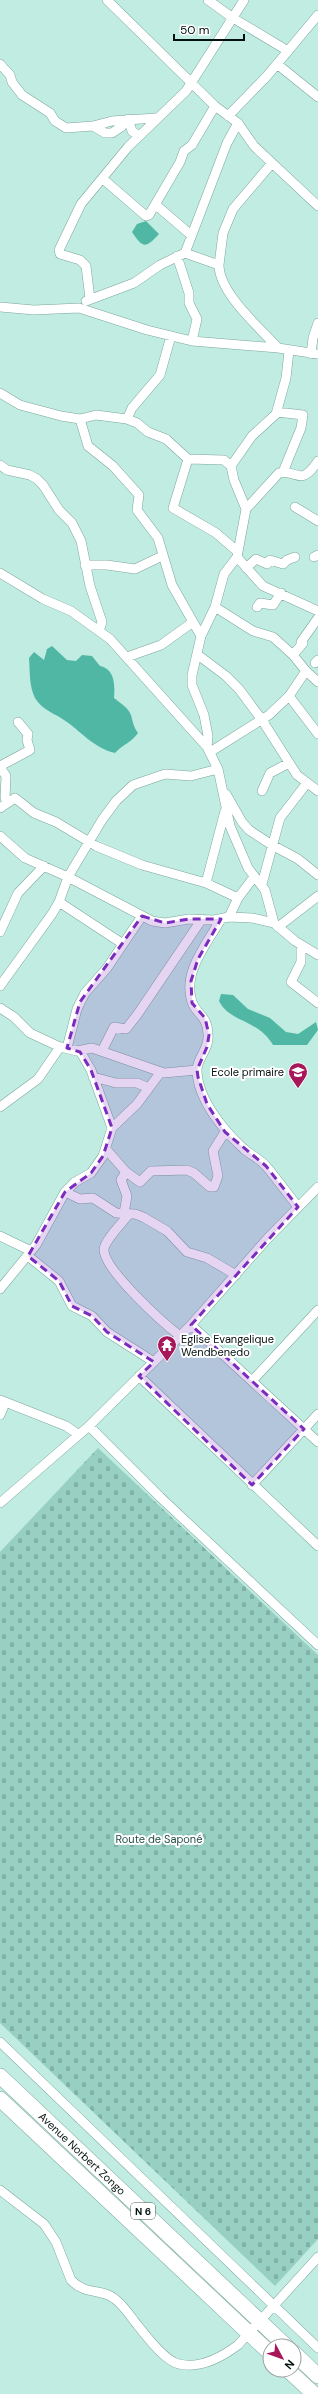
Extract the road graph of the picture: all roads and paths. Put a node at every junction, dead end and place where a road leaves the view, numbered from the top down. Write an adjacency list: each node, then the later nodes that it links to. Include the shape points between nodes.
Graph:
1 (107, 0): 9 (street)
2 (208, 0): 5 (street)
3 (244, 0): 5 (street)
4 (318, 15): 6 (street)
5 (233, 18): 6 (street); 9 (street)
6 (288, 51): 8 (street)
7 (0, 64): 14 (street, via 22,95 50,113 55,121 66,128 93,126 105,133 112,133)
8 (277, 64): 10 (street); 12 (street)
9 (193, 82): 11 (street); 13 (street)
10 (318, 97)
11 (215, 106): 12 (street); 19 (street, via 192,145 184,151)
12 (228, 116): 15 (street)
13 (156, 118): 14 (street); 16 (street)
14 (128, 119): 16 (street, via 132,131)
15 (238, 123): 17 (street, via 254,146); 21 (street, via 227,143)
16 (139, 136): 18 (street, via 111,166)
17 (272, 163): 20 (street); 23 (street, via 233,209 223,233)
18 (103, 179): 19 (street, via 146,216); 24 (street, via 81,204 59,250 63,257 80,260 86,266)
19 (156, 205): 21 (street)
20 (318, 206)
21 (191, 235): 22 (street)
22 (181, 254): 23 (street); 24 (street, via 134,283); 29 (street, via 189,303 197,318)
23 (219, 265): 30 (street, via 219,271 230,294)
24 (90, 299): 26 (street)
25 (0, 307): 26 (street, via 34,310)
26 (79, 308): 28 (street)
27 (318, 323): 32 (street, via 313,338)
28 (171, 336): 29 (street); 36 (street, via 160,375 132,408)
29 (192, 341): 30 (street)
30 (278, 348): 31 (street)
31 (289, 351): 32 (street); 34 (street, via 286,378)
32 (314, 354)
33 (0, 393): 35 (street, via 20,405)
34 (277, 412): 40 (street, via 274,418 252,436); 41 (street, via 303,415 301,428)
35 (80, 419): 36 (street, via 96,414); 46 (street, via 88,446 113,466 139,495 138,510 158,538)
36 (127, 419): 37 (street, via 166,439)
37 (188, 459): 40 (street, via 221,458); 45 (street, via 173,508 216,533)
38 (318, 461): 41 (street, via 305,475 295,476)
39 (0, 465): 48 (street, via 7,470 30,475 43,485 59,510 78,532)
40 (232, 466): 43 (street, via 234,480)
41 (283, 472): 43 (street, via 279,473)
42 (295, 507): 44 (street)
43 (246, 509): 45 (street)
44 (318, 521)
45 (238, 555): 49 (street); 52 (street, via 224,574)
46 (162, 556): 48 (street, via 135,569); 56 (street, via 172,585)
47 (295, 557): 49 (street, via 283,564 270,560 266,564 256,559)
48 (85, 565): 57 (street, via 102,622)
49 (246, 568): 51 (street, via 262,586)
50 (0, 573): 57 (street, via 43,599 71,611)
51 (281, 593): 53 (street, via 273,605 260,603); 54 (street)
52 (215, 607): 58 (street); 60 (street, via 253,631 273,637)
53 (257, 607)
54 (318, 611)
55 (318, 618): 60 (street, via 306,631 300,642 303,643)
56 (193, 622): 58 (street); 61 (street, via 161,645)
57 (99, 630): 61 (street)
58 (201, 636): 59 (street)
59 (198, 655): 65 (street, via 232,682); 68 (street, via 192,685 204,714)
60 (293, 655): 62 (street)
61 (127, 657): 68 (street)
62 (306, 671): 63 (street); 64 (street)
63 (318, 682)
64 (289, 696): 65 (street); 67 (street)
65 (262, 720): 68 (street); 69 (street)
66 (18, 722): 70 (street, via 28,734 30,750)
67 (318, 734)
68 (208, 749): 71 (street)
69 (289, 763): 72 (street, via 297,775); 74 (street, via 270,774)
70 (0, 766): 76 (street, via 6,776 5,798)
71 (218, 769): 73 (street); 80 (street, via 191,776 165,774 138,782 113,805)
72 (307, 783): 75 (street); 81 (street, via 283,813)
73 (223, 787): 78 (street); 81 (street, via 245,826)
74 (262, 791)
75 (318, 791)
76 (8, 801): 77 (street); 80 (street, via 15,798 34,813 56,822)
77 (0, 808)
78 (226, 809): 85 (street, via 239,848); 86 (street)
79 (0, 836): 82 (street, via 20,855)
80 (90, 843): 84 (street); 86 (street, via 142,866)
81 (272, 845): 83 (street, via 298,859); 87 (street)
82 (44, 866): 84 (street); 95 (street, via 18,893)
83 (318, 875)
84 (68, 877): 90 (street); 91 (street)
85 (254, 877): 87 (street); 89 (street)
86 (206, 883): 89 (street)
87 (262, 884): 94 (street, via 268,895)
88 (318, 896): 94 (street)
89 (238, 898): 92 (street)
90 (59, 902): 96 (street); 99 (street)
91 (142, 916): 93 (street, via 164,923); 96 (street)
92 (225, 918): 93 (street); 94 (street, via 252,918); 105 (street, via 193,968 190,981 192,1003 205,1018 209,1035 207,1048)
93 (202, 919): 104 (street, via 137,1014 126,1028 114,1027)
94 (276, 925): 97 (street)
95 (0, 932)
96 (123, 944): 102 (street, via 107,968 85,993)
97 (301, 945): 98 (street); 100 (street, via 301,962 291,982)
98 (318, 955)
99 (1, 982)
100 (318, 1003)
101 (0, 1008): 102 (street, via 14,1016 30,1033)
102 (63, 1048): 103 (street); 109 (street, via 38,1079)
103 (80, 1051): 104 (street, via 90,1048); 107 (street)
104 (102, 1051): 106 (street)
105 (196, 1070): 106 (street); 111 (street, via 207,1104)
106 (160, 1073): 108 (street)
107 (94, 1077): 108 (street, via 116,1083 137,1083); 110 (street)
108 (148, 1088): 110 (street, via 137,1104)
109 (0, 1107)
110 (112, 1128): 112 (street)
111 (225, 1132): 113 (street, via 213,1151 218,1176 214,1188 184,1169 151,1171 140,1182); 116 (street, via 266,1166)
112 (106, 1149): 113 (street); 115 (street, via 91,1172)
113 (126, 1172): 117 (street, via 121,1180 127,1196)
114 (318, 1187): 116 (street)
115 (65, 1192): 117 (street, via 80,1199 93,1198 114,1212); 119 (street)
116 (298, 1207): 120 (street)
117 (127, 1214): 120 (street, via 139,1215 157,1224 187,1252 207,1258); 124 (street, via 106,1241 105,1257 120,1278)
118 (0, 1236): 119 (street)
119 (30, 1254): 121 (street); 125 (street, via 59,1281 72,1306 92,1316 107,1332)
120 (236, 1275): 123 (street)
121 (0, 1289)
122 (318, 1310): 127 (street)
123 (191, 1325): 124 (street); 127 (street)
124 (180, 1336): 125 (street)
125 (154, 1362): 126 (street)
126 (139, 1376): 131 (street); 135 (street)
127 (252, 1381): 132 (street)
128 (3, 1402): 130 (street); 133 (street, via 66,1426)
129 (318, 1414): 132 (street)
130 (0, 1415)
131 (89, 1426): 133 (street); 138 (street, via 160,1497)
132 (304, 1429): 134 (street); 135 (street)
133 (79, 1435): 136 (street)
134 (318, 1442)
135 (252, 1485): 137 (street)
136 (0, 1503)
137 (318, 1546)
138 (318, 1645)
139 (0, 2042): 144 (street)
140 (0, 2076): 145 (main road, Avenue Norbert Zongo / N 6)
141 (0, 2100): 146 (main road, Avenue Norbert Zongo / N 6)
142 (0, 2190): 146 (street, via 44,2224 53,2236 71,2280 76,2285 82,2290 113,2297 161,2352 178,2364 201,2364 226,2354)
143 (318, 2257): 144 (street)
144 (274, 2306): 145 (street); 149 (street)
145 (260, 2321): 146 (street); 147 (main road, Avenue Norbert Zongo / N 6)
146 (249, 2334): 148 (main road, Avenue Norbert Zongo / N 6)
147 (278, 2338)
148 (262, 2346)
149 (318, 2348)
150 (302, 2361): 151 (main road)
151 (318, 2376)
152 (297, 2378): 153 (main road)
153 (314, 2394)

